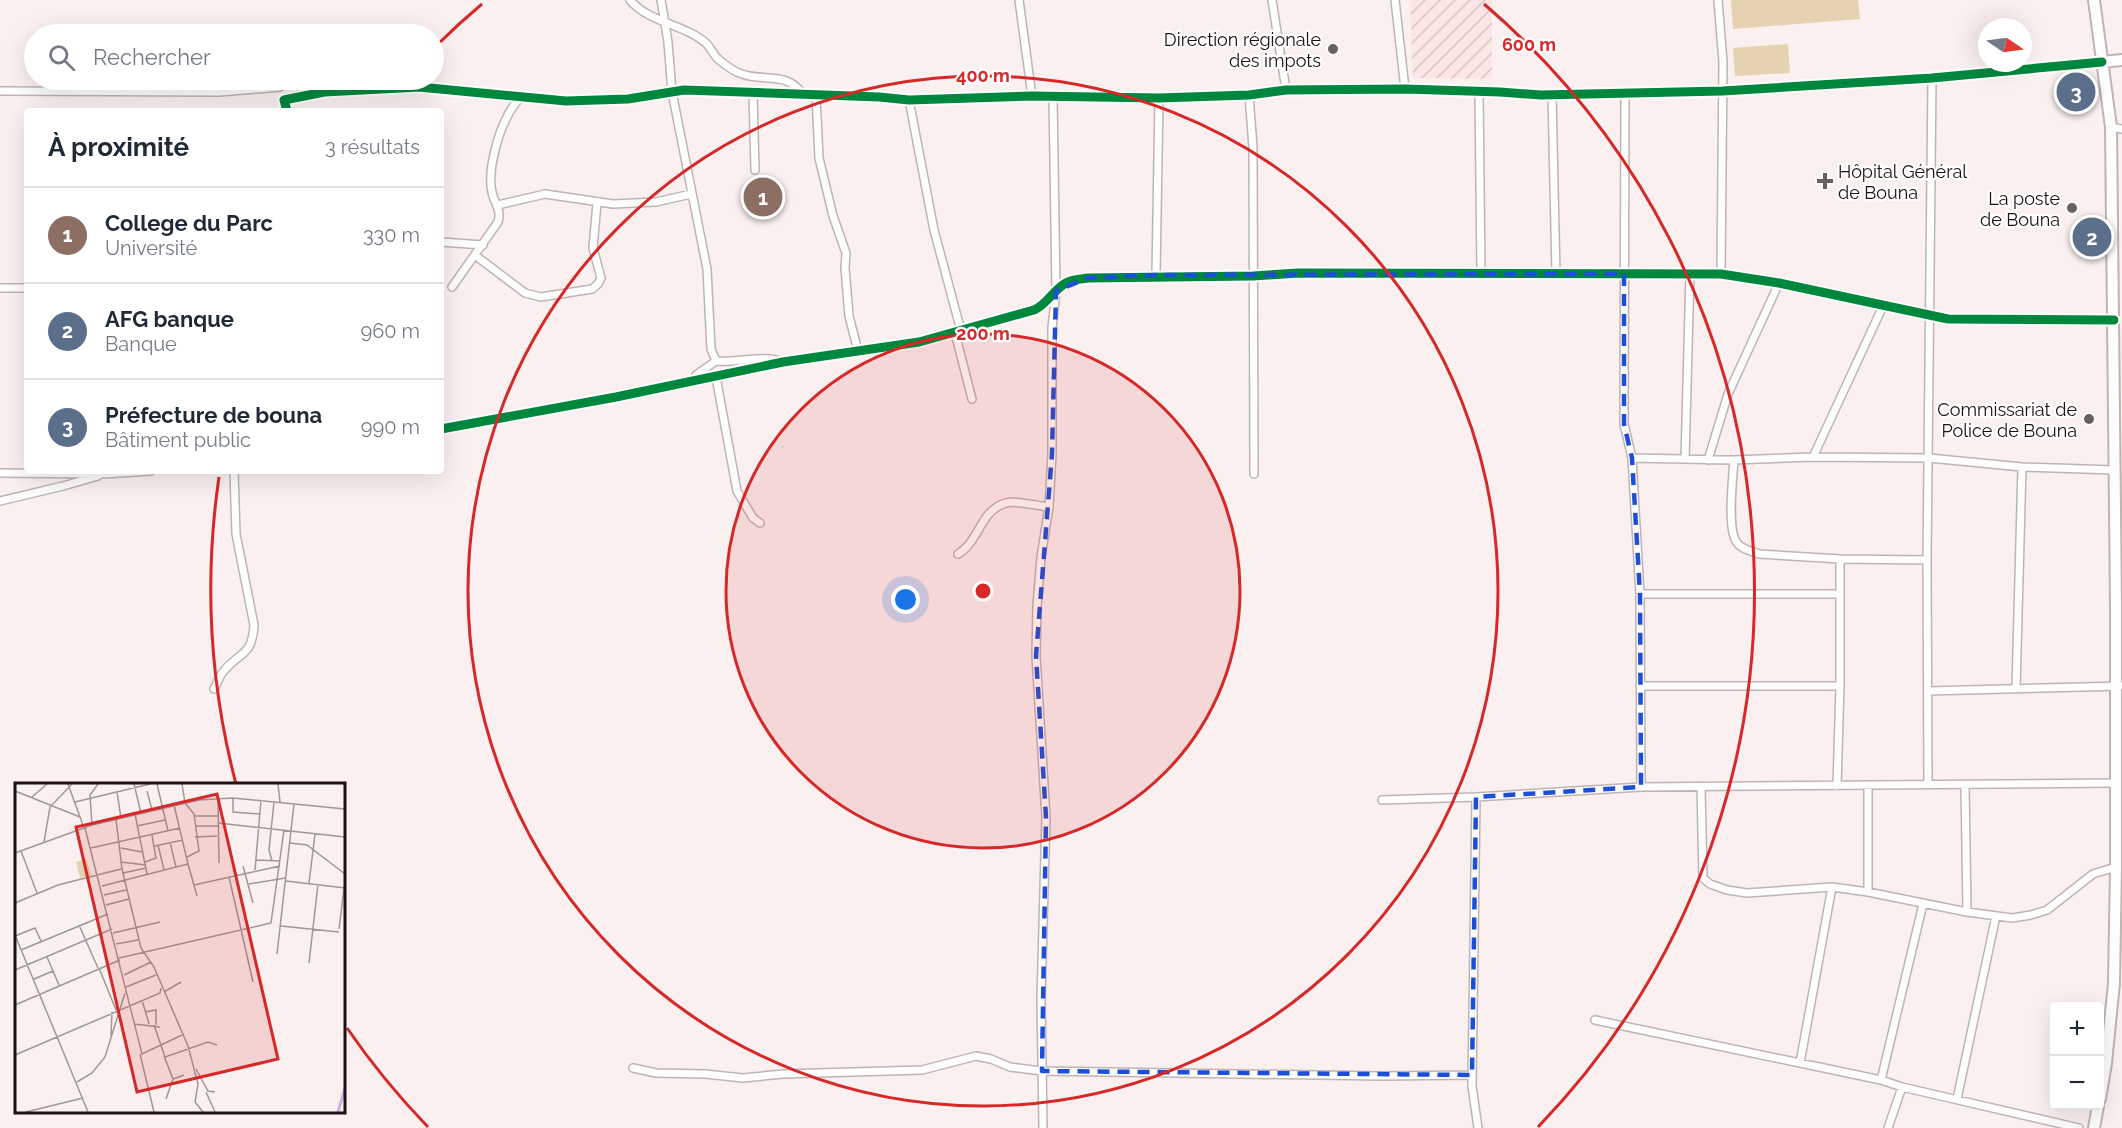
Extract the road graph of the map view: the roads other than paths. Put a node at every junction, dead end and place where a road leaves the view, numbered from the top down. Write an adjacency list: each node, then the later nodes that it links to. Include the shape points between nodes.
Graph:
1 (630, 0): 8 (street)
2 (661, 0): 8 (street)
3 (1019, 0): 28 (street)
4 (1272, 0): 16 (street)
5 (1395, 0): 13 (street)
6 (1718, 0): 18 (street)
7 (2094, 0): 10 (main road)
8 (664, 20): 19 (street); 22 (street, via 694,36 718,59 742,74 782,79 795,84)
9 (2122, 60): 10 (main road)
10 (2102, 62): 11 (street); 33 (main road)
11 (1932, 78): 18 (street); 54 (street)
12 (444, 89): 27 (street)
13 (1405, 89): 16 (street); 20 (street)
14 (243, 90): 17 (street)
15 (352, 90): 32 (street, via 284,100)
16 (1286, 90): 25 (street)
17 (0, 91)
18 (1723, 91): 23 (street); 45 (street)
19 (672, 92): 21 (street); 27 (street, via 577,101); 35 (street)
20 (1479, 92): 26 (street); 41 (street)
21 (753, 93): 22 (street); 34 (street)
22 (802, 93): 24 (street)
23 (1625, 93): 26 (street); 43 (street)
24 (816, 94): 31 (street); 57 (street, via 819,158 846,253 849,316)
25 (1249, 95): 30 (street); 47 (street)
26 (1552, 95): 42 (street)
27 (521, 96): 37 (street, via 508,114 497,142 491,177)
28 (1032, 96): 29 (street); 31 (street)
29 (1053, 96): 30 (street); 52 (street)
30 (1159, 98): 46 (street)
31 (909, 100): 56 (street)
32 (286, 108)
33 (2116, 128): 55 (main road)
34 (755, 170)
35 (691, 195): 36 (street, via 656,202); 59 (street, via 707,269 711,350)
36 (597, 202): 37 (street, via 545,194); 40 (street, via 593,248 601,278 592,289 541,297 525,293)
37 (498, 205): 39 (street, via 498,222)
38 (444, 242): 39 (street)
39 (483, 244): 40 (street)
40 (476, 256): 49 (street)
41 (1481, 274): 42 (street); 47 (street)
42 (1556, 274): 43 (street)
43 (1624, 274): 44 (street); 66 (street, via 1624,424)
44 (1690, 274): 45 (street); 68 (street)
45 (1721, 274): 48 (street)
46 (1156, 276): 47 (street); 52 (street, via 1088,278 1068,282)
47 (1253, 276): 77 (street)
48 (1779, 283): 53 (street); 69 (street, via 1728,394)
49 (452, 287)
50 (0, 288): 51 (street)
51 (24, 288)
52 (1056, 291): 56 (street, via 1042,307); 79 (street)
53 (1883, 306): 54 (street); 65 (street)
54 (1929, 315): 55 (street, via 1948,320); 67 (street)
55 (2114, 320): 58 (main road)
56 (958, 332): 57 (street); 63 (street)
57 (858, 351): 60 (street)
58 (2118, 359): 72 (main road)
59 (716, 361): 60 (street, via 765,358); 62 (street, via 701,370)
60 (783, 362): 61 (street)
61 (716, 377): 62 (street); 81 (street, via 737,491)
62 (696, 381): 64 (street)
63 (972, 399)
64 (444, 428)
65 (1813, 457): 67 (street); 70 (street)
66 (1632, 458): 68 (street); 85 (street)
67 (1929, 458): 71 (street); 84 (street)
68 (1685, 459): 69 (street)
69 (1708, 460): 70 (street)
70 (1734, 460): 83 (street, via 1732,523 1738,545 1759,554)
71 (2022, 467): 72 (street); 91 (street)
72 (2114, 470): 80 (main road)
73 (0, 473): 74 (street)
74 (24, 473)
75 (104, 474): 78 (street)
76 (234, 474): 92 (street, via 236,534 254,625 253,640 247,651 223,672)
77 (1254, 474)
78 (0, 501)
79 (1049, 507): 82 (street, via 1008,502 990,511 969,548); 113 (street, via 1041,557 1036,656 1046,816)
80 (2119, 518): 87 (main road)
81 (760, 523)
82 (958, 554)
83 (1840, 559): 84 (street); 86 (street)
84 (1927, 560): 93 (street)
85 (1640, 594): 86 (street); 88 (street)
86 (1840, 594): 89 (street)
87 (2119, 606): 90 (main road)
88 (1640, 686): 89 (street); 99 (street)
89 (1840, 686): 97 (street)
90 (2119, 686): 91 (street); 94 (main road)
91 (2016, 688): 93 (street)
92 (214, 689)
93 (1928, 691): 95 (street)
94 (2115, 783): 96 (street); 103 (main road)
95 (1928, 784): 96 (street); 98 (street)
96 (1965, 785): 107 (street)
97 (1837, 786): 98 (street); 100 (street)
98 (1868, 786): 105 (street)
99 (1641, 787): 100 (street); 101 (street)
100 (1701, 787): 104 (street, via 1703,878 1710,884 1747,893)
101 (1476, 797): 102 (street); 114 (street)
102 (1382, 800)
103 (2116, 867): 108 (street, via 2093,874 2047,910 2012,918); 109 (main road)
104 (1832, 887): 105 (street); 111 (street)
105 (1868, 892): 106 (street)
106 (1923, 904): 107 (street); 116 (street)
107 (1967, 912): 108 (street)
108 (1996, 916): 118 (street)
109 (2118, 984): 115 (main road)
110 (1595, 1020): 111 (street)
111 (1800, 1062): 116 (street)
112 (633, 1068): 113 (street, via 743,1078 922,1070 976,1056 1010,1067)
113 (1042, 1071): 114 (street); 120 (street)
114 (1472, 1075): 121 (street)
115 (2104, 1075)
116 (1881, 1080): 117 (street)
117 (1902, 1087): 118 (street); 122 (street)
118 (1957, 1099): 123 (street)
119 (2097, 1110): 124 (main road)
120 (1042, 1128)
121 (1478, 1128)
122 (1888, 1128)
123 (2079, 1128)
124 (2094, 1128)

